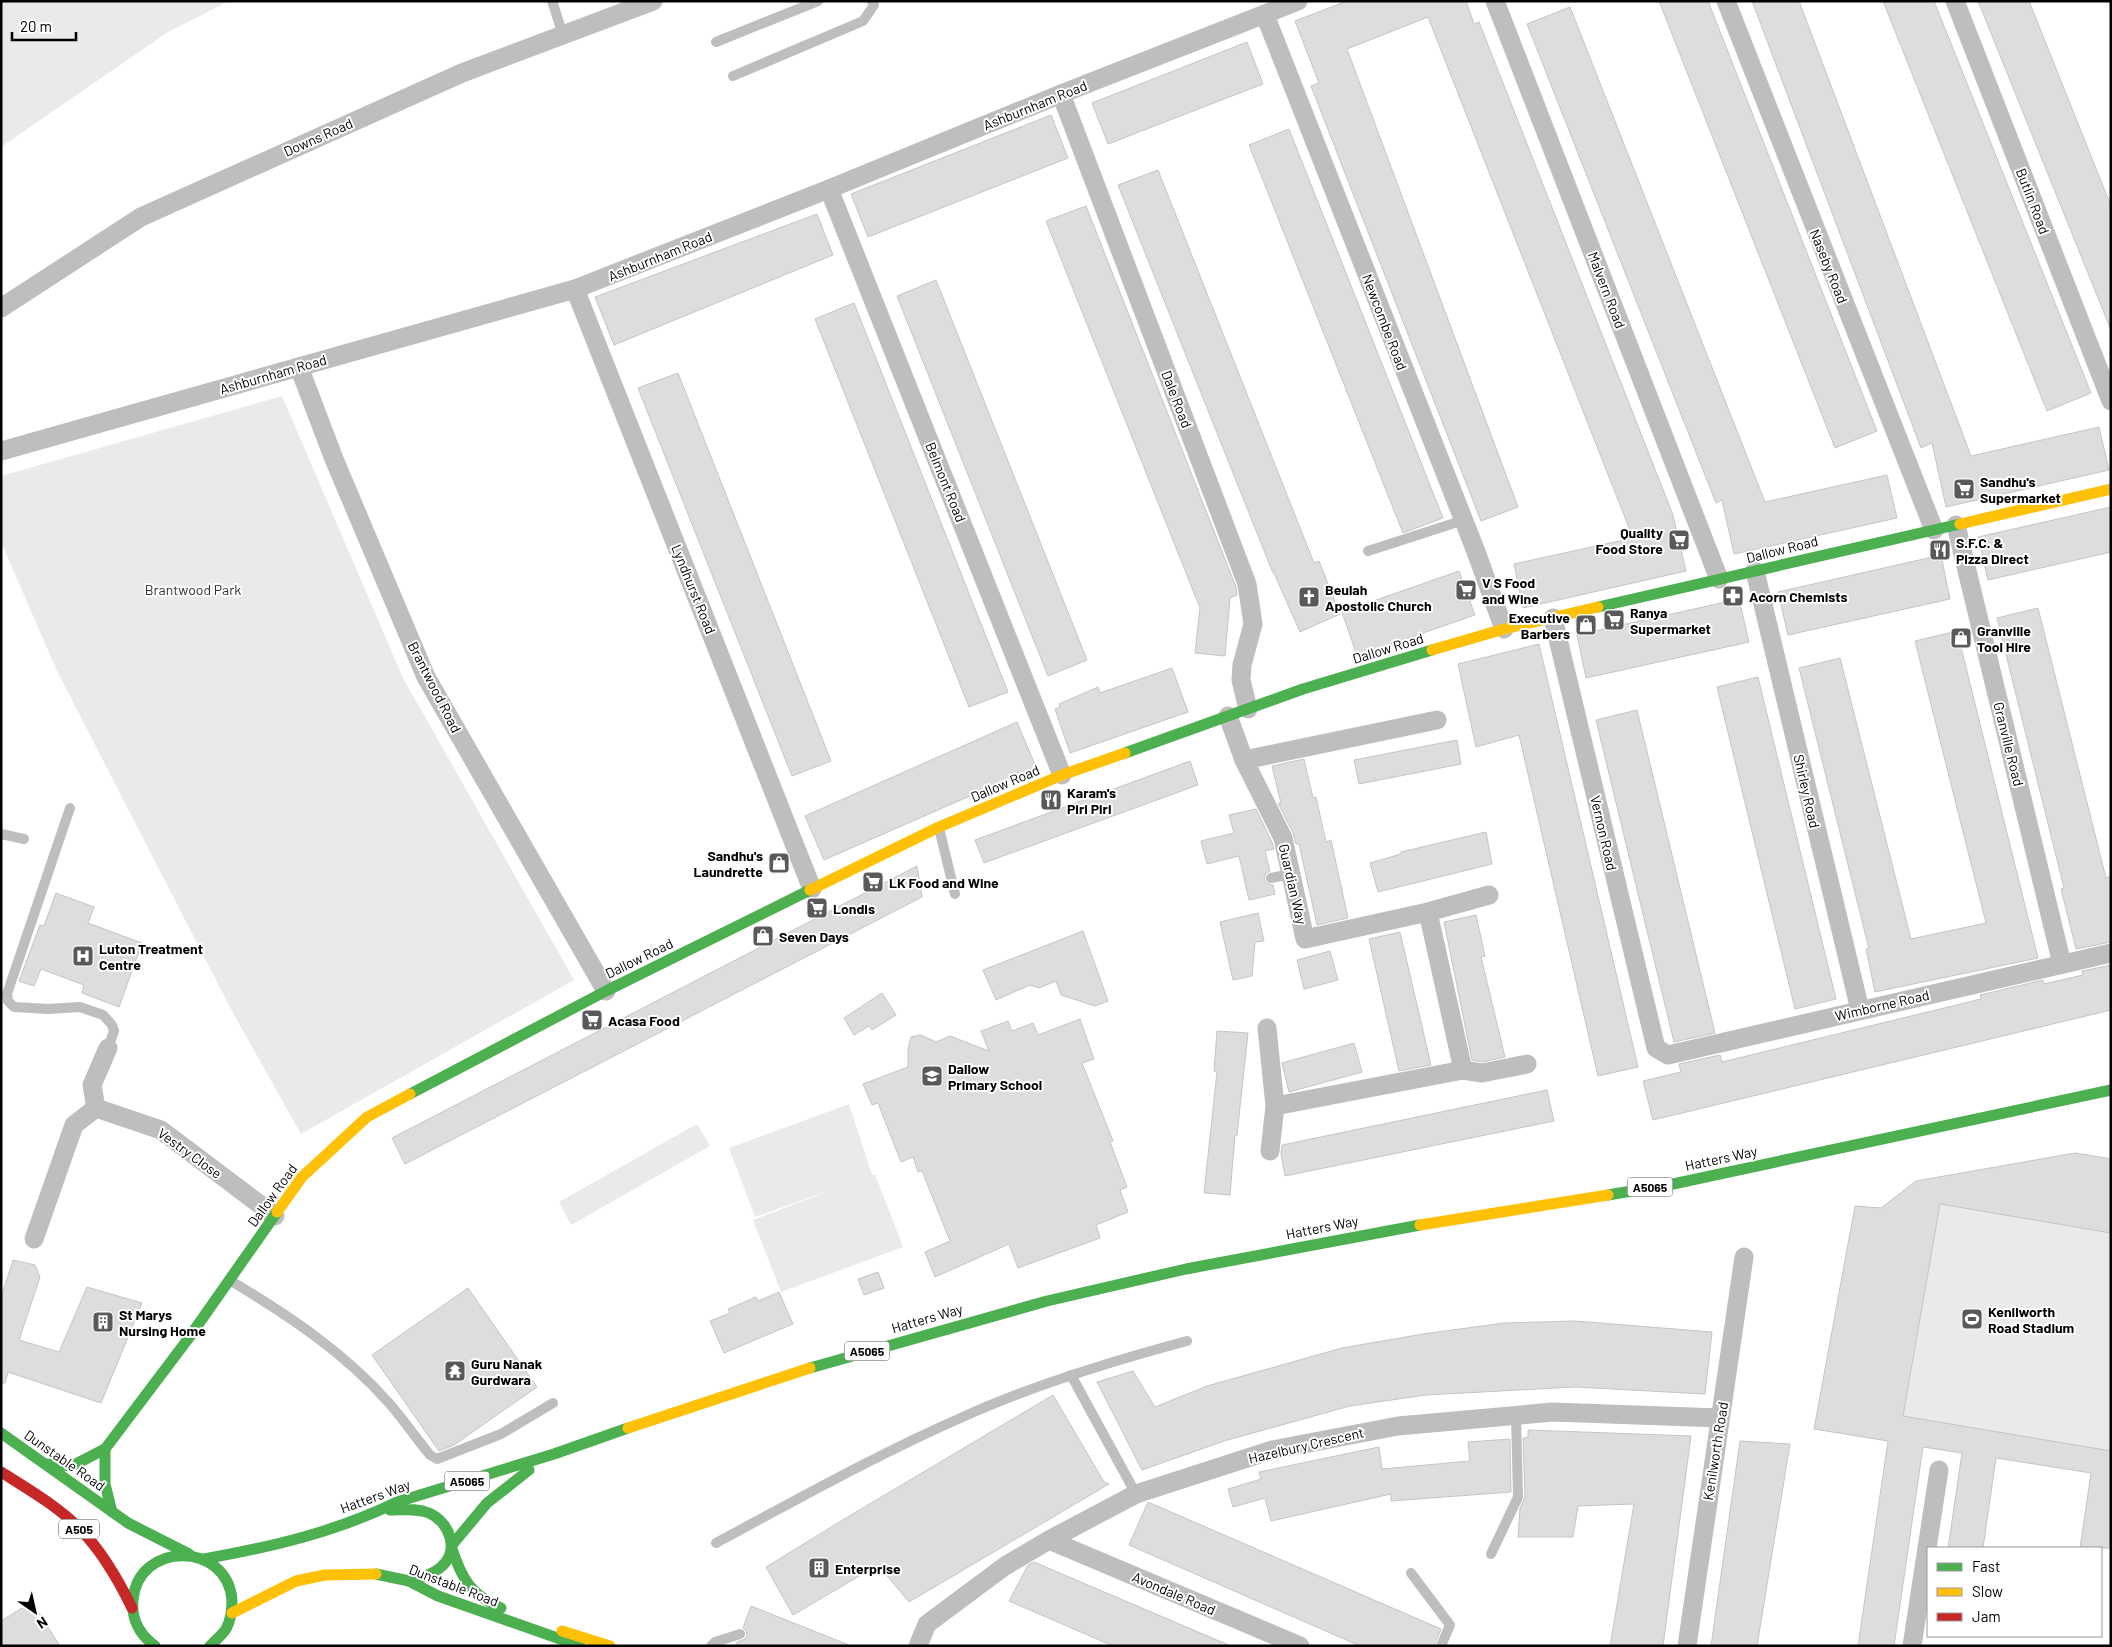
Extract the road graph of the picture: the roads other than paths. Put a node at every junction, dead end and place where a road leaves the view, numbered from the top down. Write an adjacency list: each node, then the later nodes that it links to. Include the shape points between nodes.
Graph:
1 (552, 1): 10 (lane)
2 (653, 1): 10 (street, Downs Road)
3 (818, 1): 11 (lane)
4 (872, 1): 12 (lane, via 874,6 863,21)
5 (1298, 1): 9 (street, Ashburnham Road)
6 (1495, 1): 26 (street, Malvern Road)
7 (1726, 1): 23 (street, Naseby Road)
8 (1956, 1): 18 (street, Butlin Road)
9 (1265, 15): 13 (street, Ashburnham Road); 21 (street, Newcombe Road)
10 (563, 35): 16 (street, Downs Road, via 462,73 141,217)
11 (716, 42)
12 (733, 76)
13 (1061, 94): 14 (street, Ashburnham Road); 29 (street, Dale Road, via 1247,584 1254,624 1241,680)
14 (829, 189): 15 (street, Ashburnham Road); 33 (street, Belmont Road)
15 (575, 289): 17 (street, Ashburnham Road); 40 (street, Lyndhurst Road)
16 (1, 308)
17 (299, 366): 19 (street, Ashburnham Road); 46 (street, Brantwood Road, via 334,459 426,677)
18 (2110, 400)
19 (1, 451)
20 (2111, 489): 22 (main road, Dallow Road)
21 (1464, 520): 24 (lane); 28 (street, Newcombe Road)
22 (1956, 525): 23 (main road, Dallow Road); 45 (street, Granville Road)
23 (1934, 530): 25 (main road, Dallow Road)
24 (1368, 551)
25 (1755, 571): 26 (main road, Dallow Road); 47 (street, Shirley Road)
26 (1719, 579): 27 (main road, Dallow Road)
27 (1553, 618): 28 (main road, Dallow Road); 50 (street, Vernon Road)
28 (1504, 629): 29 (main road, Dallow Road, via 1303,689)
29 (1248, 709): 30 (main road, Dallow Road)
30 (1228, 716): 32 (street, Guardian Way); 33 (main road, Dallow Road)
31 (1437, 720): 32 (street)
32 (1244, 760): 38 (street, Guardian Way, via 1283,838)
33 (1062, 775): 35 (main road, Dallow Road)
34 (70, 808): 49 (lane, via 6,994 14,1007 80,1007 103,1015 114,1031)
35 (939, 827): 40 (main road, Dallow Road); 41 (lane)
36 (1, 834): 37 (lane)
37 (24, 840)
38 (1291, 874): 39 (lane); 43 (street, Guardian Way, via 1306,939)
39 (1271, 878)
40 (812, 889): 46 (main road, Dallow Road)
41 (955, 894)
42 (1489, 895): 43 (street, Guardian Way)
43 (1428, 912): 52 (street)
44 (2111, 953): 45 (street, Wimborne Road)
45 (2062, 964): 47 (street, Wimborne Road)
46 (606, 990): 57 (main road, Dallow Road, via 367,1117 302,1177)
47 (1860, 1010): 50 (street, Wimborne Road, via 1668,1055)
48 (1267, 1028): 54 (street)
49 (108, 1048): 55 (street, via 92,1085)
50 (1656, 1048)
51 (1527, 1064): 52 (street, via 1482,1074)
52 (1463, 1070): 54 (street)
53 (2111, 1090): 68 (main road, Hatters Way / A5065, via 1672,1184 1360,1235 1055,1299 839,1359)
54 (1275, 1106): 56 (street)
55 (96, 1108): 57 (street, Vestry Close, via 162,1130); 58 (street, via 74,1124)
56 (1270, 1151)
57 (275, 1216): 60 (main road, Dallow Road)
58 (34, 1239)
59 (1744, 1256): 65 (street, Kenilworth Road)
60 (230, 1280): 63 (lane, via 270,1304 342,1357 389,1403 430,1455 437,1459 501,1434); 67 (main road, Dallow Road)
61 (1187, 1341): 62 (lane)
62 (1071, 1375): 72 (lane); 76 (lane, via 966,1415 840,1476)
63 (553, 1403)
64 (1516, 1415): 65 (street, Hazelbury Crescent, via 1553,1412); 72 (street, Hazelbury Crescent, via 1398,1426 1272,1450); 81 (lane, via 1518,1497)
65 (1720, 1418): 98 (street, Kenilworth Road)
66 (1, 1433): 69 (main road, Dunstable Road / A505)
67 (105, 1449): 69 (main road, Dallow Road, via 72,1466); 74 (main road, via 105,1484)
68 (554, 1454): 73 (main road, Hatters Way / A5065, via 397,1502); 77 (main road, Hatters Way / A5065, via 511,1481 489,1500)
69 (47, 1464): 74 (main road, Dunstable Road / A505)
70 (1939, 1470): 78 (street)
71 (1, 1472): 85 (main road, A505, via 70,1518 95,1546)
72 (1136, 1494): 75 (street, Hazelbury Crescent)
73 (381, 1510): 77 (main road, Dunstable Road, via 416,1510 436,1516 449,1532); 82 (main road, Hatters Way, via 304,1537)
74 (112, 1512): 80 (main road, Dunstable Road / A505)
75 (1048, 1540): 90 (street, Hazelbury Crescent, via 1005,1566 927,1624); 96 (street, Avondale Road)
76 (716, 1543)
77 (452, 1547): 84 (main road, Hatters Way, via 447,1561 435,1572); 94 (main road, Dunstable Road, via 461,1576 486,1603)
78 (1927, 1547)
79 (1927, 1548): 99 (street)
80 (189, 1554): 82 (main road, Dunstable Road); 85 (main road, via 174,1554 148,1568 136,1586)
81 (1491, 1554)
82 (204, 1559): 86 (main road, via 224,1575 233,1600)
83 (1411, 1573): 97 (lane, via 1450,1625)
84 (409, 1581): 86 (main road, Dunstable Road, via 370,1573 325,1575 296,1581); 93 (main road, Dunstable Road, via 466,1607)
85 (132, 1608): 87 (main road)
86 (232, 1613): 89 (main road, via 227,1628)
87 (138, 1629): 91 (main road); 92 (main road)
88 (740, 1634): 95 (lane)
89 (214, 1644)
90 (919, 1645)
91 (142, 1646)
92 (155, 1646)
93 (580, 1646)
94 (610, 1646)
95 (711, 1646)
96 (1300, 1646)
97 (1441, 1646)
98 (1687, 1646)
99 (1912, 1646)

